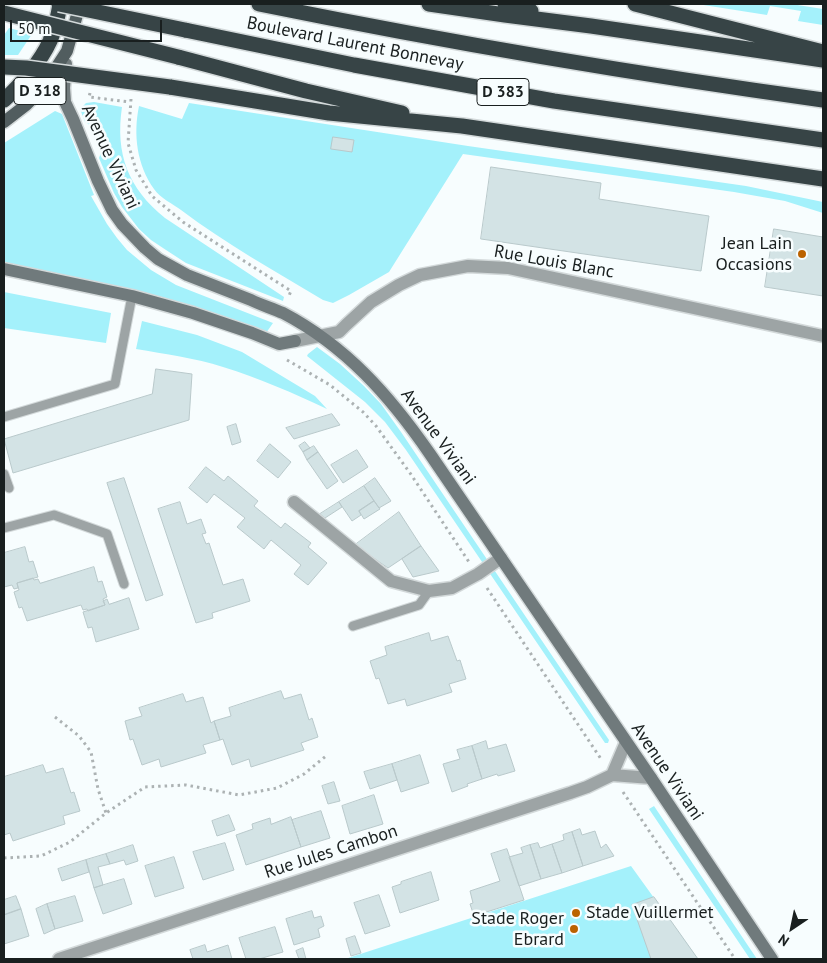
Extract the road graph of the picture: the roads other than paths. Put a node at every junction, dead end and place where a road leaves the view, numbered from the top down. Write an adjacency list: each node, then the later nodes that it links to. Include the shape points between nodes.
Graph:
1 (59, 4): 13 (highway, via 49,43 21,83); 17 (highway, Boulevard Laurent Bonnevay / D 383, bridge, via 354,65 554,101)
2 (80, 4): 9 (main road, Avenue Viviani)
3 (259, 4): 14 (highway, Boulevard Laurent Bonnevay / D 383, via 566,61)
4 (429, 4): 8 (highway)
5 (505, 4): 8 (highway)
6 (635, 4): 10 (highway)
7 (4, 13): 16 (highway, bridge, via 306,91)
8 (591, 26): 11 (highway)
9 (67, 51): 15 (main road, D 318, via 39,92); 21 (street, Avenue Viviani, via 65,102 105,196 133,237 158,259 187,275 282,313)
10 (823, 52)
11 (823, 60)
12 (4, 67): 16 (highway, bridge, via 170,87 329,113)
13 (4, 100)
14 (823, 100)
15 (4, 122)
16 (462, 126): 18 (highway)
17 (823, 140)
18 (823, 179)
19 (4, 269): 20 (street)
20 (132, 296): 21 (street, Rue Louis Blanc, via 193,313 279,344); 23 (lane, via 115,384)
21 (320, 336): 22 (street, Rue Louis Blanc, via 339,332 371,302 420,275 468,266 508,268); 28 (street, Avenue Viviani, via 352,361 402,414)
22 (823, 336)
23 (4, 417)
24 (4, 474): 25 (lane)
25 (9, 488)
26 (294, 502): 30 (street, via 391,581)
27 (4, 528): 29 (lane, via 54,515 107,534)
28 (501, 558): 30 (street, via 452,588); 32 (street, Avenue Viviani)
29 (124, 584)
30 (429, 592): 31 (lane, via 419,605)
31 (354, 626)
32 (626, 742): 33 (street); 34 (street, Avenue Viviani)
33 (612, 775): 34 (street); 35 (street, Rue Jules Cambon, via 587,788)
34 (651, 778): 36 (street, Avenue Viviani)
35 (59, 959)
36 (772, 959)

